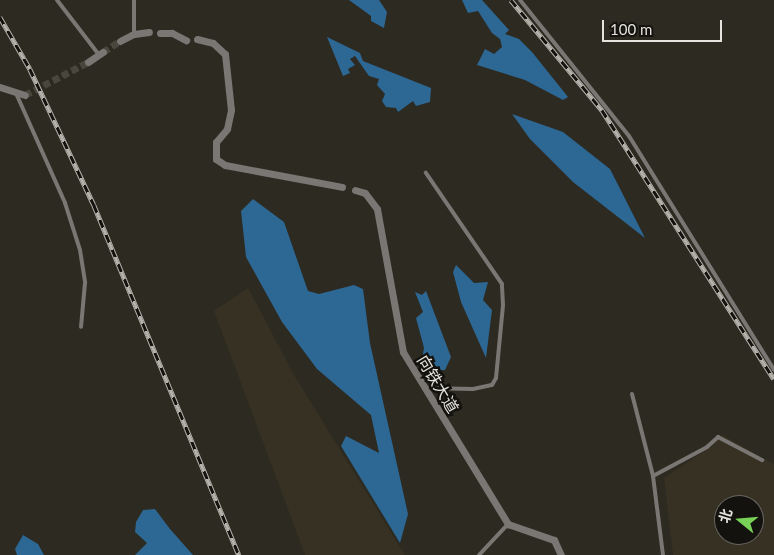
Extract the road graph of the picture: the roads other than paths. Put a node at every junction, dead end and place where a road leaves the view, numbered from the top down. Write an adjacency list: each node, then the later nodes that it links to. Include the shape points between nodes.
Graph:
1 (57, 0): 10 (lane)
2 (134, 0): 6 (lane)
3 (520, 0): 19 (lane, via 629,136)
4 (149, 32): 6 (street)
5 (160, 33): 8 (street, via 172,33)
6 (134, 34): 9 (street)
7 (197, 38): 16 (street, via 213,43 225,54 231,110 227,129 216,142 216,159 225,165)
8 (186, 40)
9 (120, 41)
10 (101, 54): 11 (street)
11 (88, 62)
12 (0, 87): 13 (street)
13 (15, 91): 14 (street); 18 (lane, via 65,203 80,250 85,283)
14 (25, 95)
15 (426, 173): 20 (lane, via 502,284 503,305 496,378 492,385 473,389)
16 (342, 187)
17 (355, 190): 20 (street, 向铁大道, via 365,193 377,209 403,352)
18 (81, 327)
19 (774, 370)
20 (426, 388): 24 (street, 向铁大道)
21 (632, 394): 23 (lane)
22 (762, 460): 23 (lane, via 718,436 707,447)
23 (652, 476): 27 (lane)
24 (508, 524): 25 (lane); 26 (street, via 554,540)
25 (479, 555)
26 (561, 555)
27 (663, 555)

